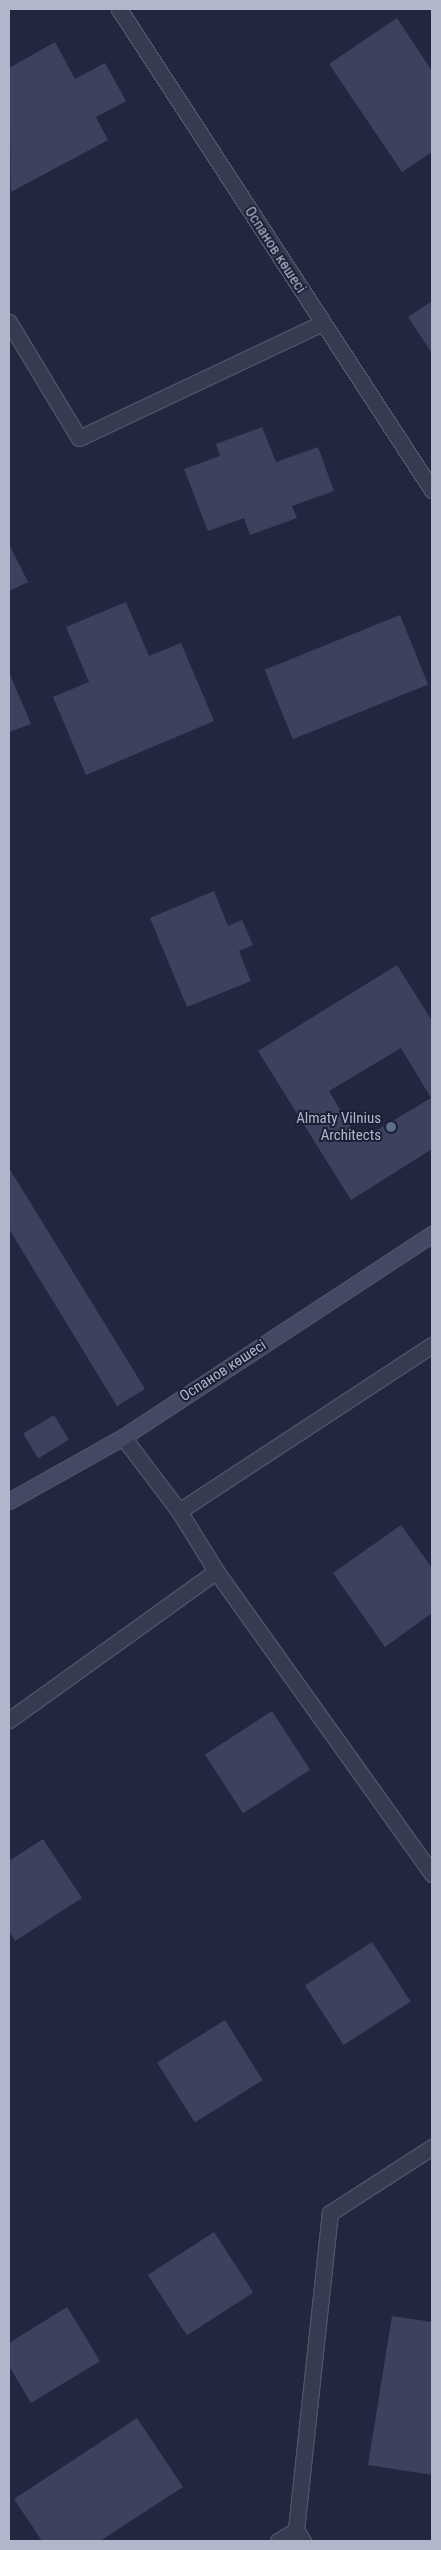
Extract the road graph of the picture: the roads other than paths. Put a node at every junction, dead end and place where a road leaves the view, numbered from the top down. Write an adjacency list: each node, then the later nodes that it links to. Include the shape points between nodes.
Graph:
1 (119, 9): 3 (street, Оспанов көшесі)
2 (9, 322): 3 (street, via 79,438)
3 (322, 323): 4 (street, Оспанов көшесі)
4 (432, 490)
5 (432, 1234): 7 (street, Оспанов көшесі)
6 (432, 1345): 9 (street)
7 (122, 1437): 8 (street, Оспанов көшесі); 9 (street)
8 (9, 1501)
9 (179, 1511): 10 (street)
10 (216, 1571): 11 (street); 12 (street)
11 (9, 1720)
12 (432, 1874)
13 (432, 2147): 14 (street, via 330,2213)
14 (299, 2536): 15 (street)
15 (278, 2541)

